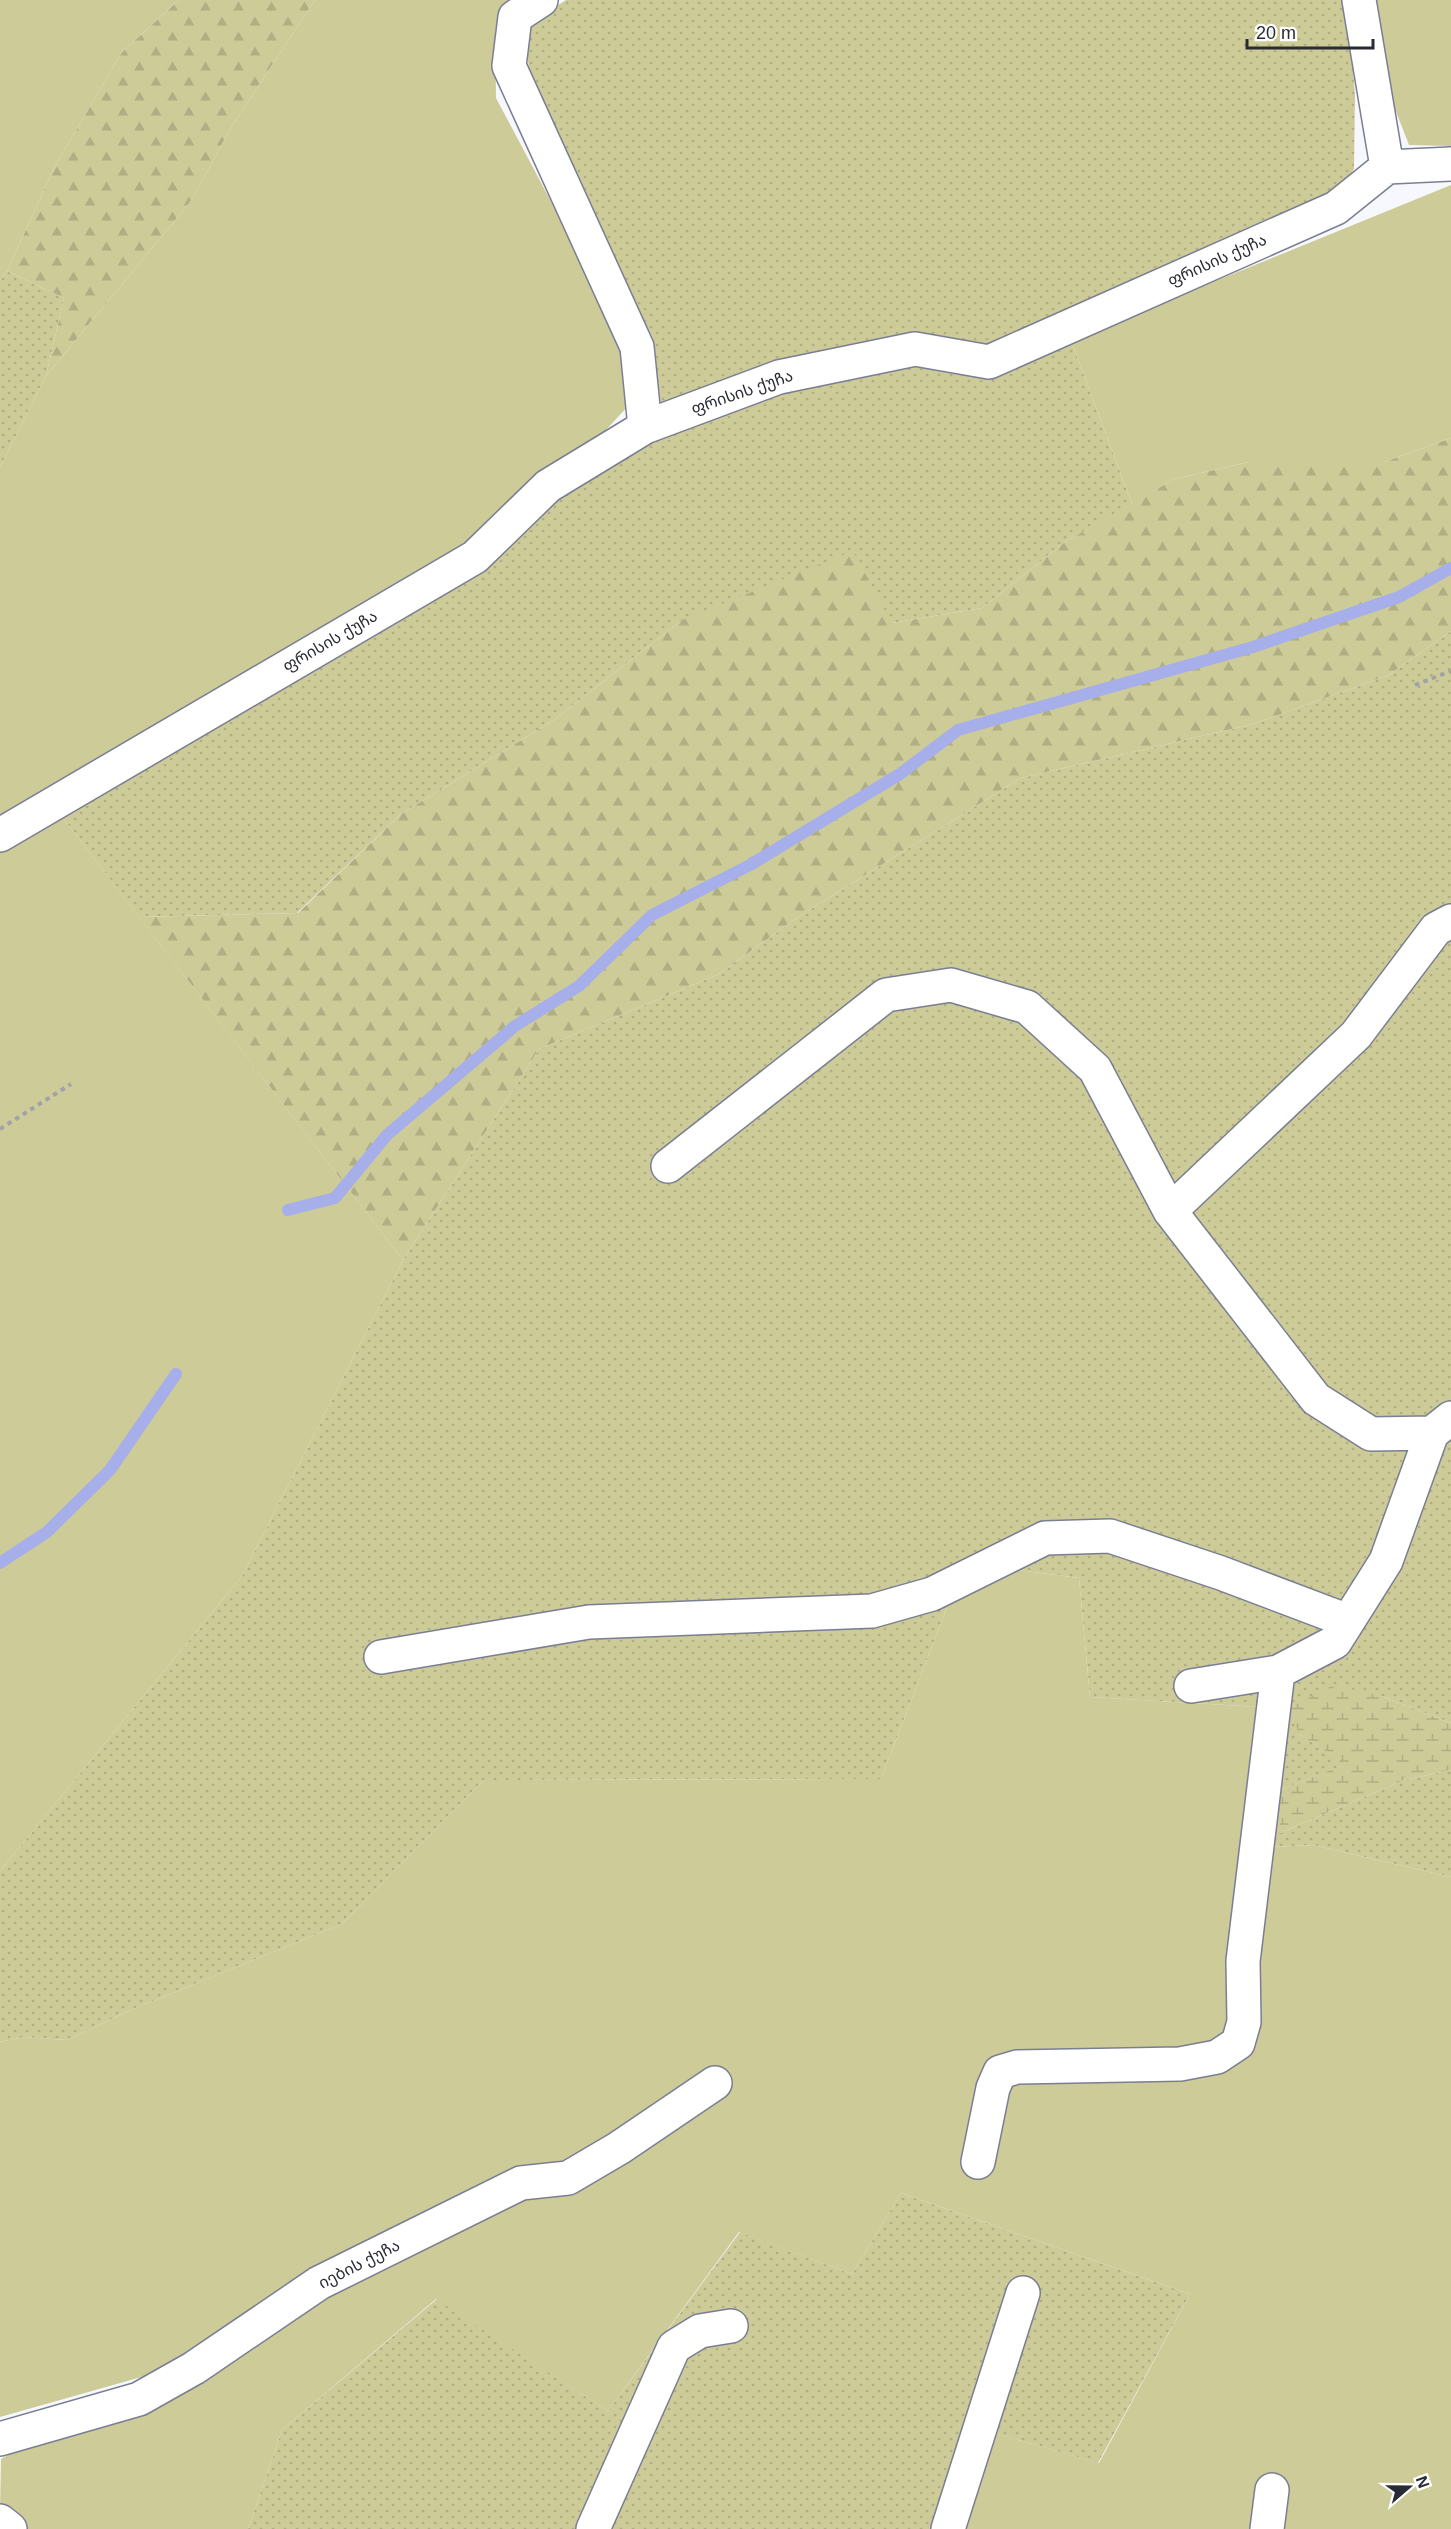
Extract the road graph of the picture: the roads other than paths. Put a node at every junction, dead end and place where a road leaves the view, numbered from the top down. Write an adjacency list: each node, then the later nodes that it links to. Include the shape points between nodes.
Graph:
1 (541, 0): 5 (street, via 515,17 509,66 637,347)
2 (1359, 0): 4 (street)
3 (1451, 164): 4 (street)
4 (1387, 168): 5 (street, ფრისის ქუჩა, via 1336,208 988,362 915,349 779,377)
5 (645, 427): 6 (street, ფრისის ქუჩა, via 548,486 475,557)
6 (0, 836)
7 (1451, 921): 9 (street, via 1436,929 1356,1035)
8 (668, 1166): 9 (street, via 886,995 951,985 1027,1007 1095,1069)
9 (1170, 1211): 10 (street, via 1316,1399 1371,1434)
10 (1442, 1426): 11 (street, via 1386,1561)
11 (1348, 1622): 12 (street, via 1110,1536 1046,1538 932,1594 872,1611 589,1622); 13 (street, via 1335,1642)
12 (381, 1657)
13 (1278, 1672): 14 (street); 16 (street, via 1243,1961 1244,2022 1238,2043 1216,2057 1180,2064 1017,2067 1000,2072 993,2088)
14 (1191, 1686)
15 (715, 2083): 19 (street, იების ქუჩა, via 568,2178 521,2183 319,2283 194,2368 140,2399)
16 (978, 2162)
17 (1023, 2293): 24 (street)
18 (731, 2326): 23 (street, via 700,2331 674,2347)
19 (0, 2439)
20 (1272, 2490): 25 (street)
21 (0, 2521): 22 (street)
22 (10, 2529)
23 (593, 2529)
24 (948, 2529)
25 (1267, 2529)

